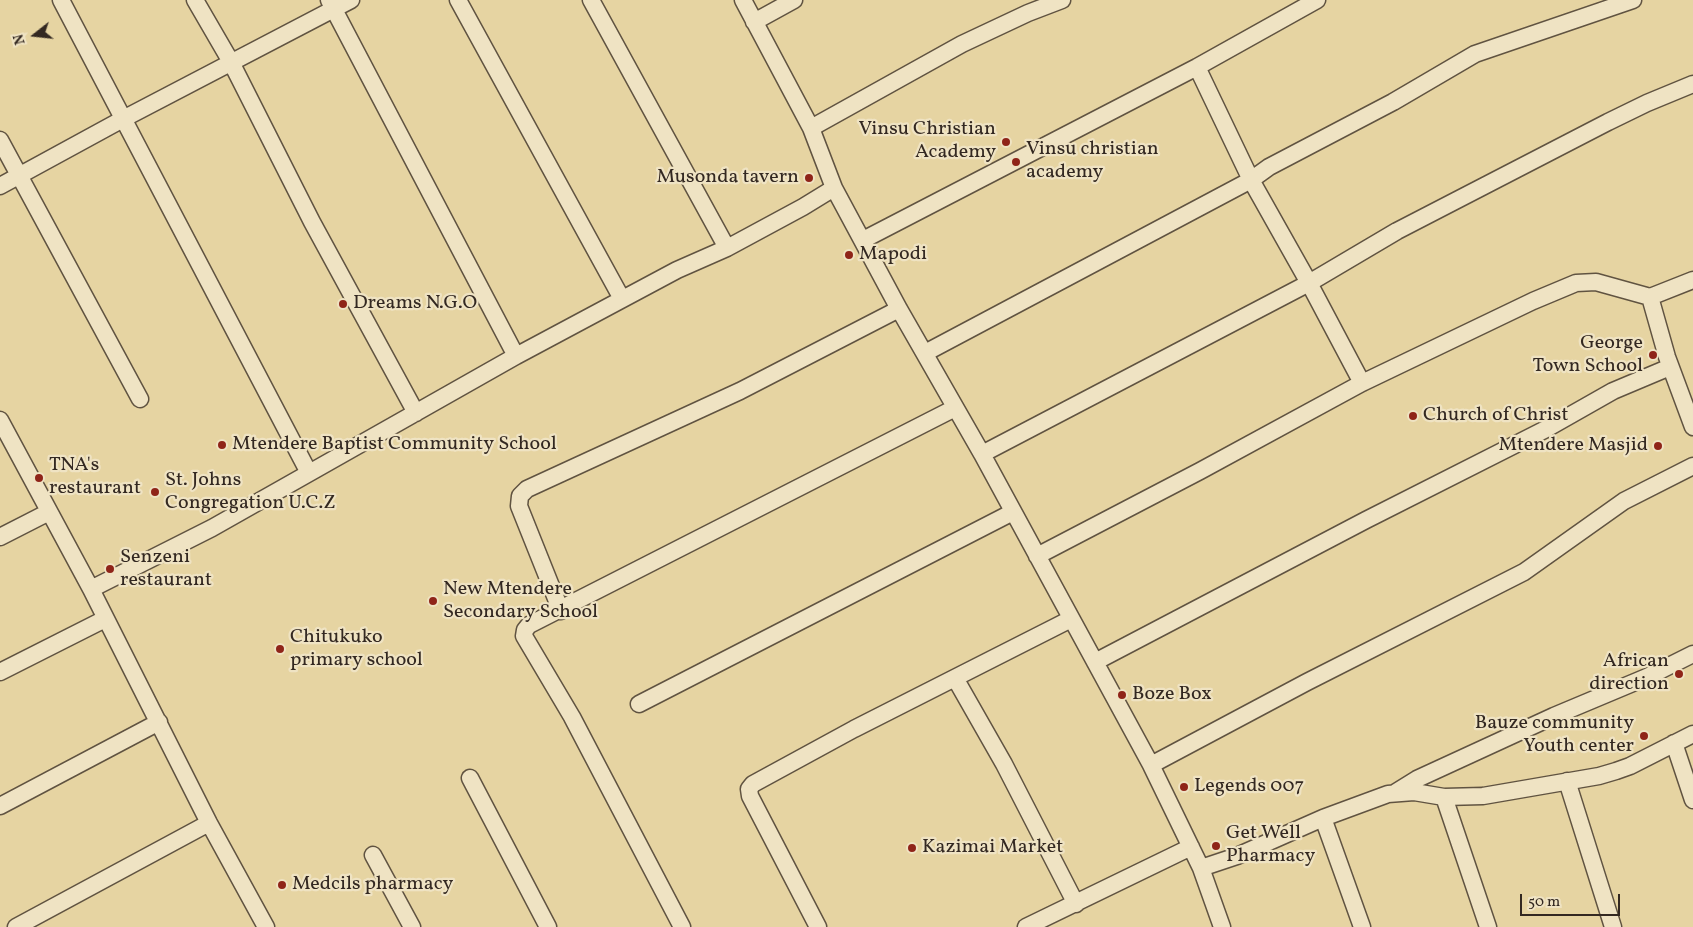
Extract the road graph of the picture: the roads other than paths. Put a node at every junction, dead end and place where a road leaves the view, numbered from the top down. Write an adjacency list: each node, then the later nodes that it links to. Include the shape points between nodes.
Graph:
1 (61, 0): 16 (street)
2 (195, 0): 13 (street)
3 (351, 0): 11 (street)
4 (458, 0): 28 (street)
5 (591, 0): 24 (street)
6 (743, 0): 12 (street)
7 (794, 0): 12 (street)
8 (1062, 0): 17 (street, via 962,44)
9 (1317, 0): 14 (street)
10 (1633, 0): 20 (street, via 1475,54 1393,102 1269,167)
11 (332, 4): 13 (street); 31 (street)
12 (754, 22): 17 (street)
13 (231, 62): 16 (street); 37 (street, via 312,222)
14 (1197, 67): 20 (street); 23 (street)
15 (1693, 84): 26 (street, via 1599,126 1396,232)
16 (122, 119): 19 (street); 42 (street)
17 (811, 128): 22 (street)
18 (0, 140): 19 (street)
19 (18, 176): 21 (street); 34 (street)
20 (1251, 180): 26 (street); 30 (street)
21 (0, 186)
22 (834, 188): 23 (street); 24 (street)
23 (863, 240): 29 (street)
24 (727, 248): 28 (street)
25 (1693, 280): 27 (street)
26 (1309, 283): 33 (street); 40 (street)
27 (1650, 297): 32 (street); 33 (street, via 1596,282 1576,283)
28 (622, 299): 31 (street)
29 (899, 308): 30 (street); 48 (street, via 740,390 527,489 520,496 519,506)
30 (925, 353): 36 (street)
31 (516, 356): 37 (street)
32 (1670, 367): 35 (street); 52 (street, via 1613,391 1546,429)
33 (1362, 383): 46 (street)
34 (140, 398)
35 (1689, 403): 39 (street)
36 (954, 408): 40 (street); 48 (street)
37 (416, 413): 42 (street)
38 (0, 420): 43 (street)
39 (1693, 427)
40 (982, 454): 44 (street)
41 (1693, 466): 59 (street, via 1612,508 1524,572 1315,677)
42 (309, 473): 47 (street)
43 (49, 512): 45 (street); 47 (street)
44 (1014, 512): 46 (street); 55 (street)
45 (0, 537)
46 (1037, 556): 50 (street)
47 (92, 590): 49 (street)
48 (561, 611): 76 (street, via 529,625 524,636 572,717)
49 (105, 619): 53 (street); 56 (street)
50 (1071, 619): 52 (street); 54 (street)
51 (1693, 654): 62 (street, via 1416,779)
52 (1095, 662): 59 (street)
53 (0, 672)
54 (955, 678): 71 (street, via 1004,764); 77 (street, via 854,729 752,784 749,789)
55 (639, 704)
56 (158, 722): 65 (street); 67 (street)
57 (1693, 734): 58 (street)
58 (1674, 743): 61 (street, via 1616,772); 64 (street)
59 (1151, 765): 68 (street)
60 (470, 778): 75 (street)
61 (1567, 782): 63 (street, via 1483,796); 82 (street)
62 (1395, 792): 63 (street); 66 (street)
63 (1444, 798): 81 (street)
64 (1693, 800)
65 (0, 806)
66 (1323, 818): 70 (street, via 1237,856); 80 (street)
67 (209, 823): 72 (street); 73 (street)
68 (1191, 847): 70 (street); 71 (street)
69 (373, 854): 74 (street)
70 (1201, 868): 79 (street)
71 (1076, 904): 78 (street)
72 (16, 927)
73 (266, 927)
74 (412, 927)
75 (548, 927)
76 (682, 927)
77 (818, 927)
78 (1026, 927)
79 (1222, 927)
80 (1362, 927)
81 (1488, 927)
82 (1613, 927)

